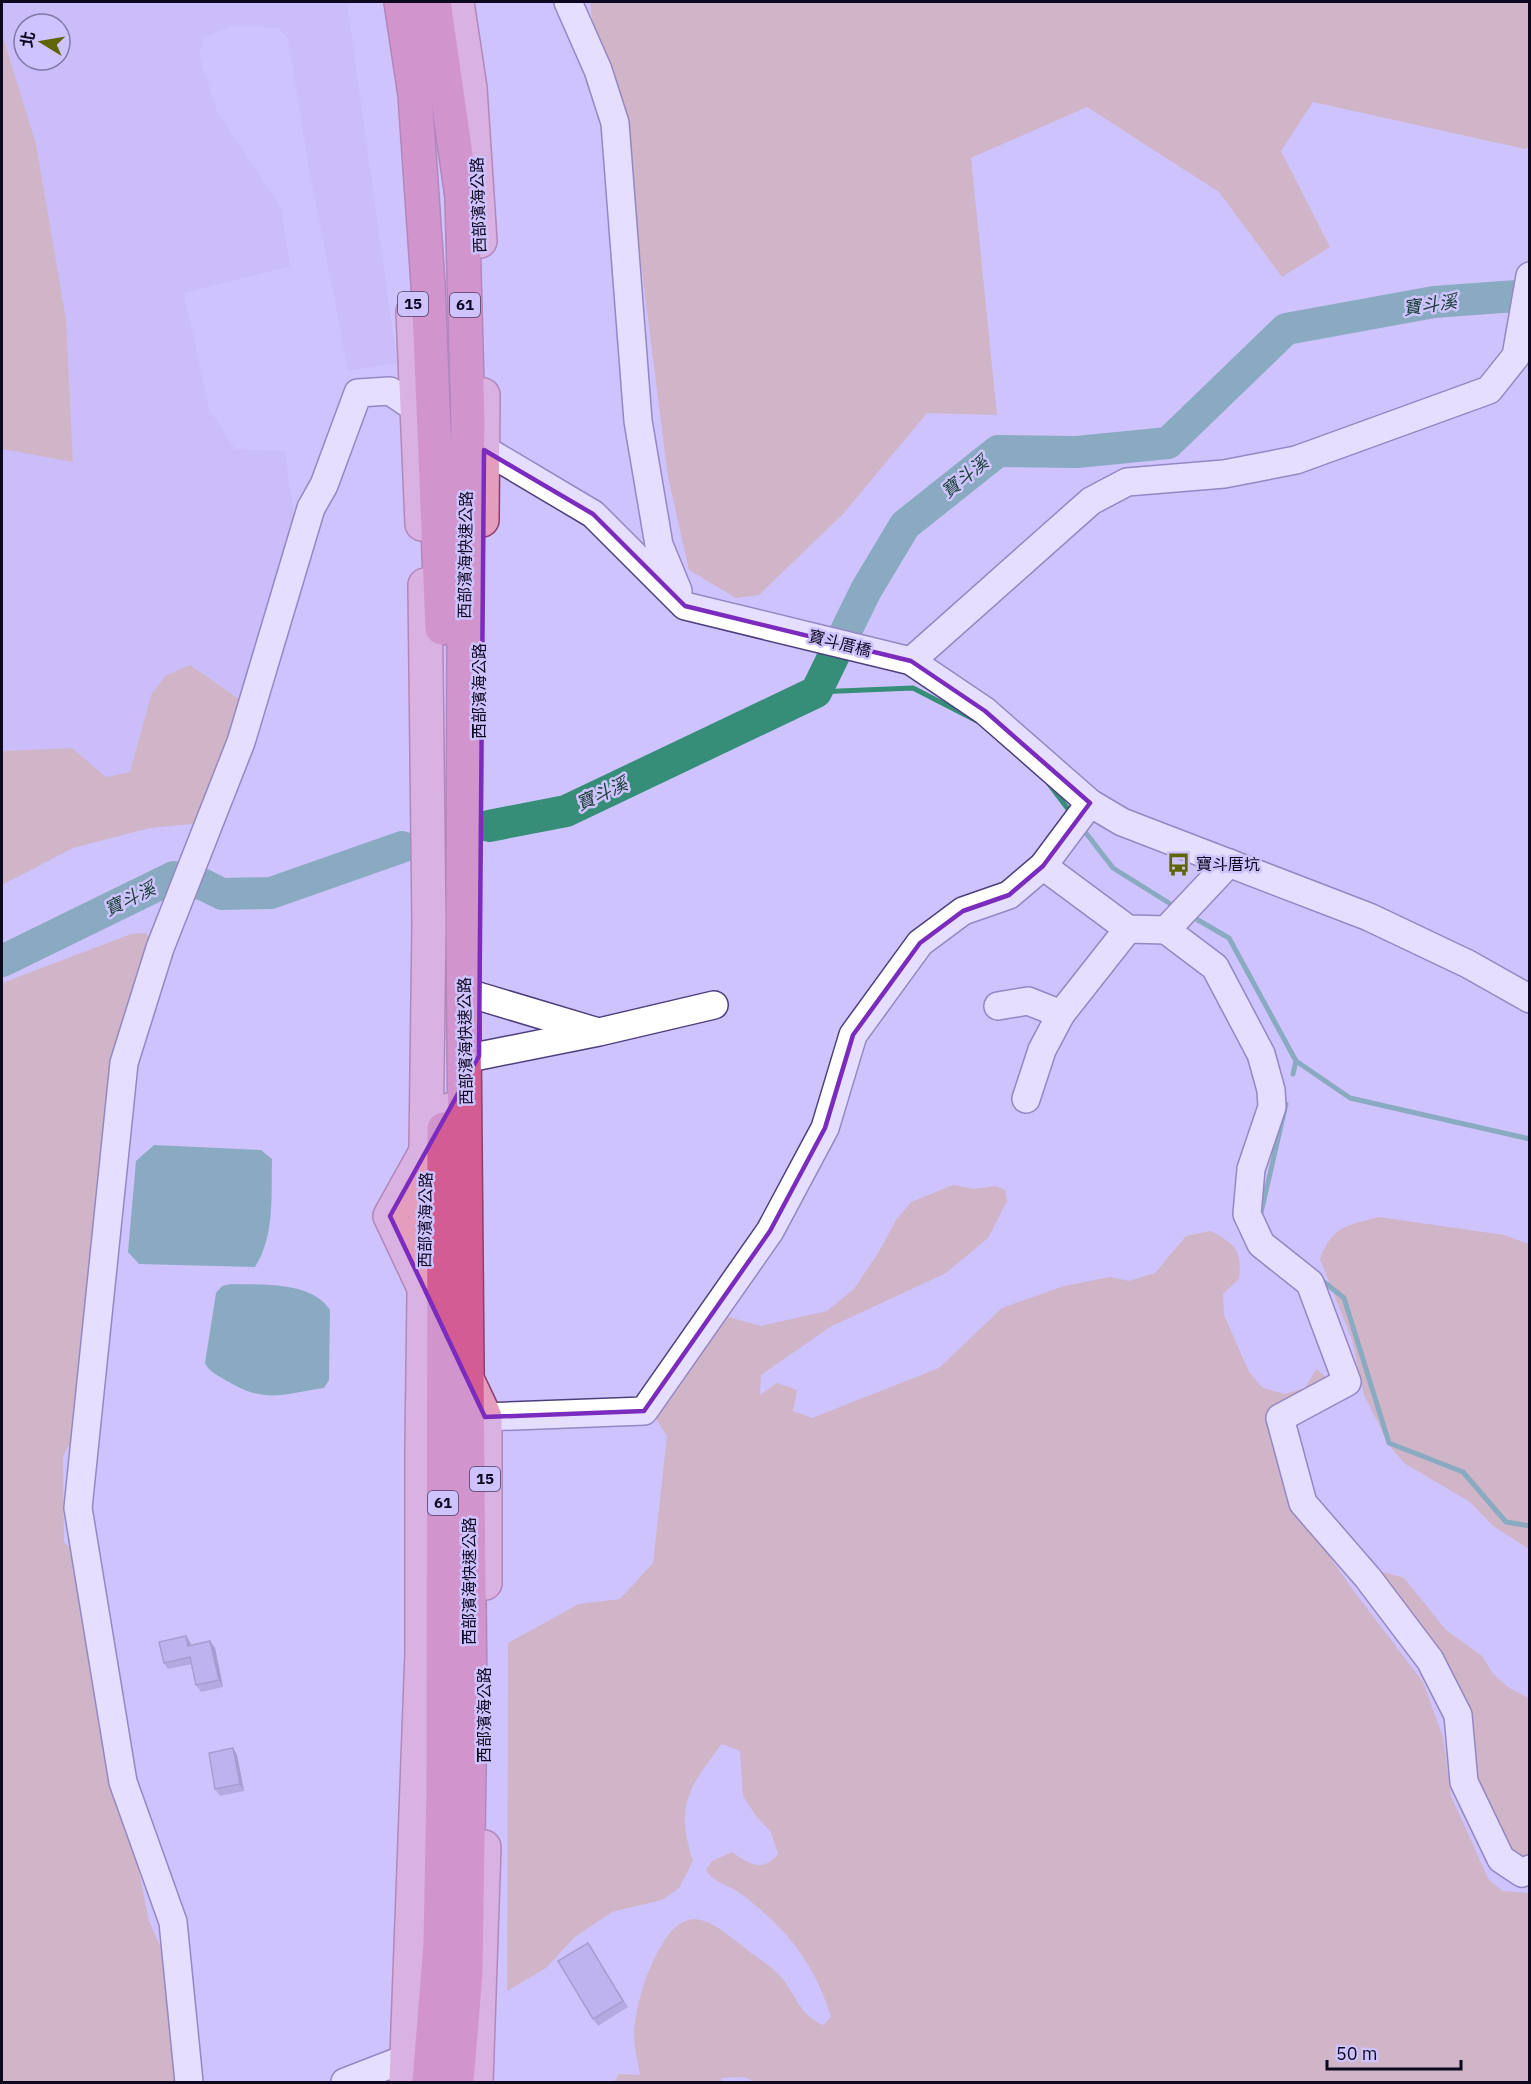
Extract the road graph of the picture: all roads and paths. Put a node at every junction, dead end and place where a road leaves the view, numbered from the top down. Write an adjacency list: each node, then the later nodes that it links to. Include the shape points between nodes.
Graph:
1 (393, 2): 7 (main road, 西部濱海公路 / 15, via 410,206)
2 (401, 2): 10 (highway, 西部濱海快速公路 / 61, via 416,95)
3 (434, 2): 10 (highway, 西部濱海快速公路 / 61, via 462,197 468,423)
4 (457, 2): 8 (main road, 西部濱海公路, via 470,88 478,189)
5 (568, 2): 9 (street, via 598,70 615,123 638,421 659,545)
6 (1530, 276): 11 (street, via 1516,356 1489,390 1296,460 1224,474 1127,482 1091,501)
7 (418, 411): 28 (main road, 西部濱海公路 / 15, via 426,607 429,924 422,1652); 29 (street, via 390,391 358,393 324,485 311,508 241,742 160,948 124,1063 78,1508 123,1782 173,1922)
8 (483, 449): 9 (street, via 593,514); 18 (main road, 西部濱海公路)
9 (685, 606): 11 (street, 寶斗厝橋)
10 (453, 610): 15 (highway, 西部濱海快速公路 / 61)
11 (908, 660): 12 (street, via 985,711)
12 (1090, 803): 13 (street, via 1122,822); 14 (street)
13 (1229, 863): 17 (street); 19 (street, via 1369,917 1468,964)
14 (1043, 866): 16 (street); 26 (street, via 1009,895 963,911 920,943 854,1035 825,1128 770,1231 644,1411)
15 (454, 923): 31 (highway, 西部濱海快速公路 / 61, via 440,1944); 32 (highway, 西部濱海快速公路 / 61, via 470,1702 466,1972)
16 (1128, 929): 17 (street); 22 (street)
17 (1166, 930): 27 (street, via 1215,966 1261,1054 1272,1107 1251,1168 1247,1214 1261,1244 1310,1282 1347,1382 1280,1418 1304,1503 1430,1660 1458,1715 1464,1782 1501,1859 1522,1873)
18 (478, 996): 23 (street); 24 (main road, 西部濱海公路)
19 (1530, 999)
20 (714, 1005): 23 (street)
21 (998, 1006): 22 (street, via 1028,1001)
22 (1061, 1014): 25 (street, via 1042,1050)
23 (599, 1032): 24 (street)
24 (479, 1056): 26 (main road, 西部濱海公路 / 15, via 390,1216)
25 (1026, 1099)
26 (485, 1417): 33 (main road, 西部濱海公路 / 15, via 484,1906)
27 (1530, 1869)
28 (406, 2070): 30 (street)
29 (189, 2082)
30 (345, 2082)
31 (429, 2082)
32 (457, 2082)
33 (476, 2082)

